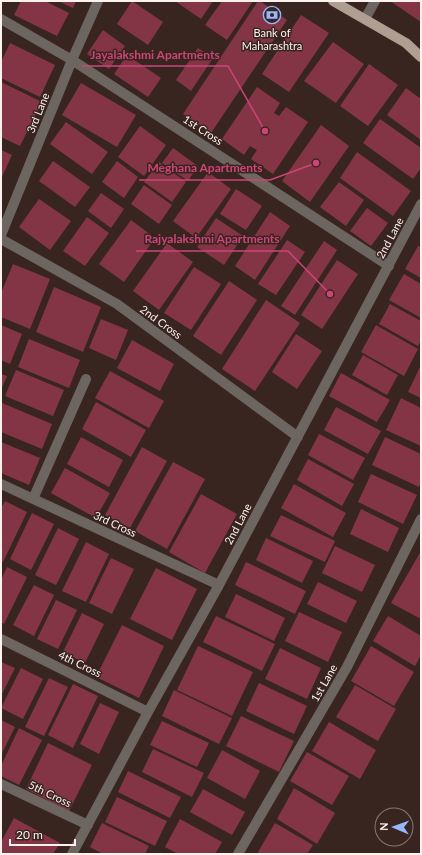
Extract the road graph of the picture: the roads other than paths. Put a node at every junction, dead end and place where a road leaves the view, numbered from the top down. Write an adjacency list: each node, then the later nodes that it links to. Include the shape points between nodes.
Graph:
1 (98, 1): 9 (street, 3rd Lane)
2 (333, 1): 5 (main road)
3 (375, 1): 5 (street)
4 (1, 19): 9 (street, 1st Cross)
5 (365, 19): 6 (main road)
6 (406, 43): 7 (main road); 8 (main road)
7 (421, 46)
8 (421, 57)
9 (72, 60): 11 (street, 3rd Lane); 13 (street, 1st Cross)
10 (421, 204): 13 (street, 2nd Lane)
11 (1, 235)
12 (1, 239): 15 (street, 2nd Cross, via 117,304)
13 (389, 266): 15 (street, 2nd Lane)
14 (86, 379): 17 (street)
15 (298, 437): 19 (street, 2nd Lane)
16 (1, 484): 17 (street, 3rd Cross)
17 (33, 499): 19 (street, 3rd Cross)
18 (421, 519): 25 (street, 1st Lane, via 347,666)
19 (219, 585): 21 (street, 2nd Lane)
20 (1, 639): 21 (street, 4th Cross)
21 (148, 712): 23 (street, 2nd Lane)
22 (1, 784): 23 (street, 5th Cross)
23 (88, 826): 24 (street, 2nd Lane)
24 (72, 854)
25 (238, 854)

